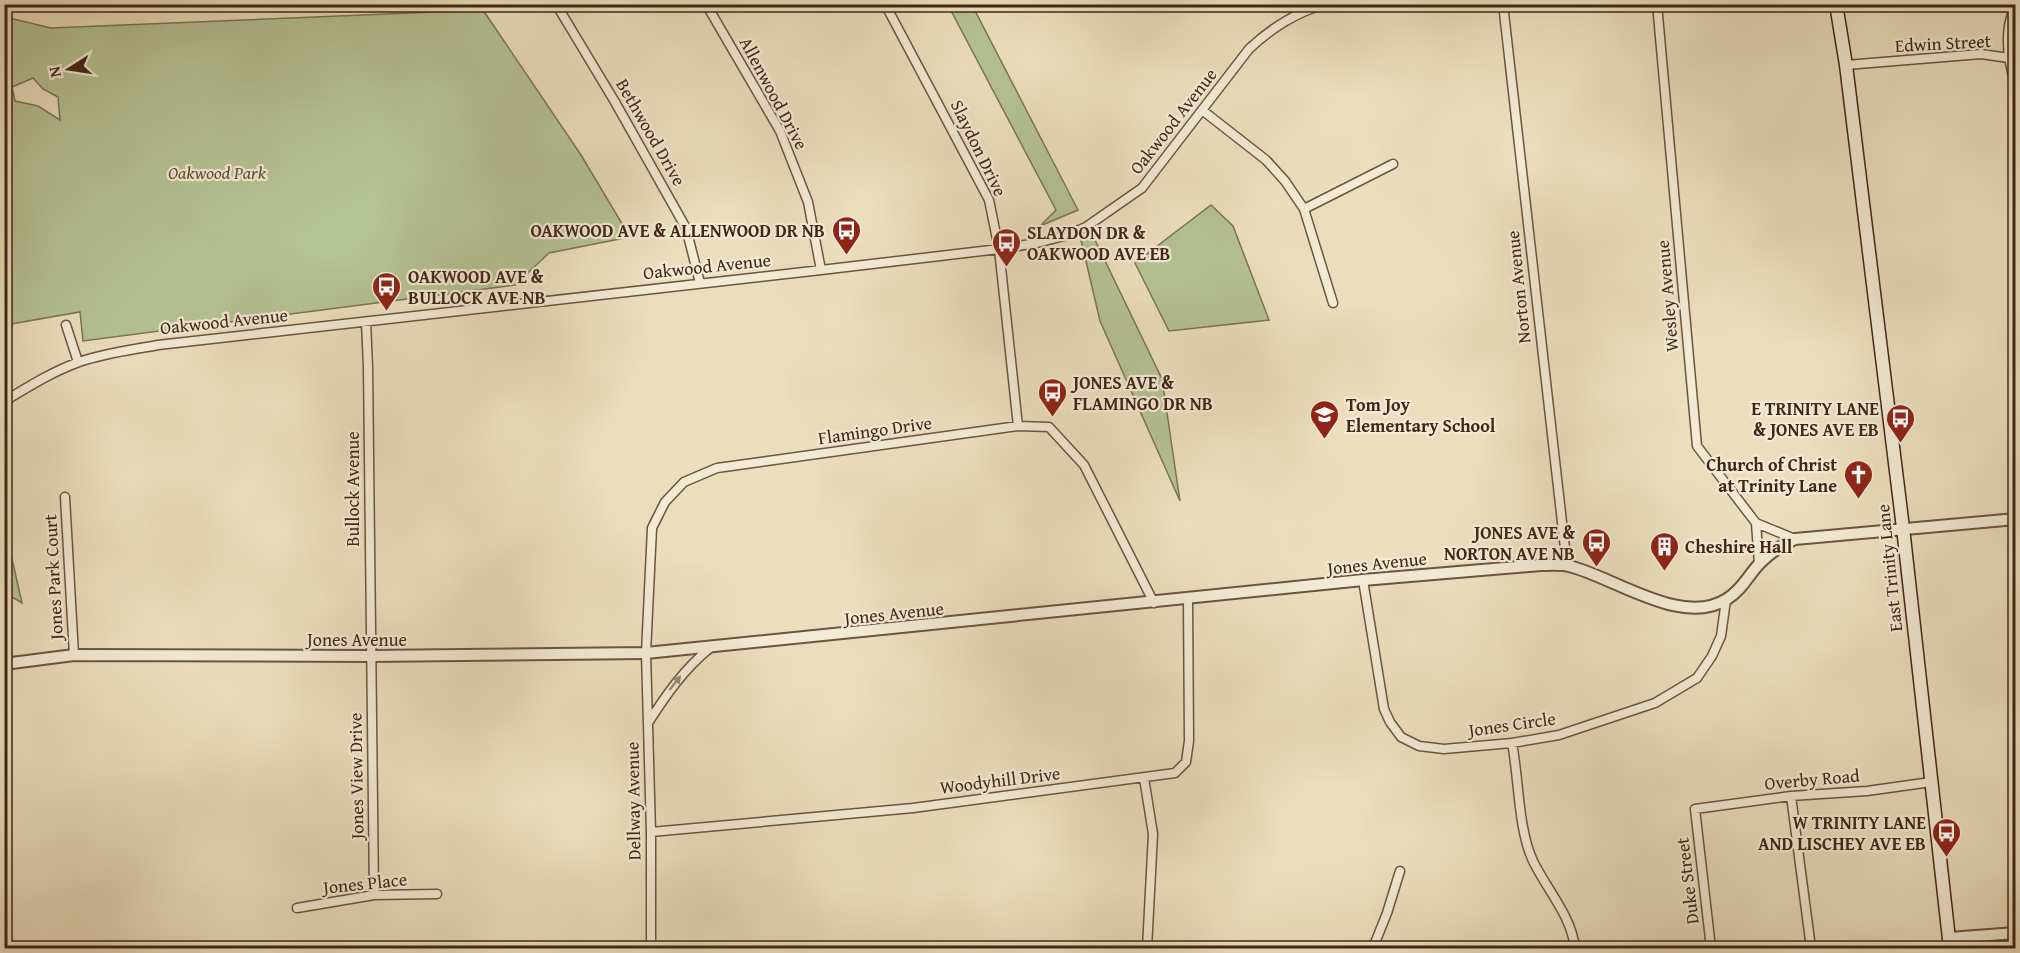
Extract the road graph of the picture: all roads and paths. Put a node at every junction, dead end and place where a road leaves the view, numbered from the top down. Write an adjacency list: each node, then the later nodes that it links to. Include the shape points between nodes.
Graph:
1 (556, 4): 17 (street, Bethwood Drive, via 686,228)
2 (706, 4): 16 (street, Allenwood Drive, via 780,131 808,202)
3 (885, 4): 15 (street, Slaydon Drive, via 989,200)
4 (1326, 4): 12 (street, Oakwood Avenue, via 1292,18 1259,40)
5 (1503, 4): 30 (street, Norton Avenue)
6 (1657, 4): 26 (street, Wesley Avenue, via 1697,446)
7 (1836, 4): 10 (main road, East Trinity Lane)
8 (2016, 5): 9 (street, via 2007,36)
9 (2012, 58): 10 (street, Edwin Street, via 1981,54); 11 (street, Edwin Street)
10 (1846, 65): 27 (main road, East Trinity Lane)
11 (2016, 90)
12 (1202, 111): 14 (street, via 1266,160); 15 (street, Oakwood Avenue, via 1142,188 1111,211 1065,236)
13 (1393, 164): 14 (street)
14 (1304, 209): 18 (street)
15 (999, 249): 16 (street, Oakwood Avenue); 23 (street, Slaydon Drive)
16 (821, 270): 17 (street, Oakwood Avenue)
17 (700, 284): 19 (street, Oakwood Avenue)
18 (1333, 303)
19 (366, 322): 21 (street, Oakwood Avenue, via 158,345); 38 (street, Bullock Avenue)
20 (66, 325): 21 (street)
21 (78, 362): 22 (street, Oakwood Avenue)
22 (8, 399)
23 (1018, 426): 34 (street, Flamingo Drive, via 1049,427 1084,465); 36 (street, Flamingo Drive, via 717,468 684,482 665,502 652,528)
24 (65, 497): 37 (street, Jones Park Court)
25 (2016, 519): 27 (street, Jones Avenue)
26 (1756, 523): 28 (street); 29 (street)
27 (1903, 528): 28 (street, Jones Avenue); 43 (main road, East Trinity Lane)
28 (1795, 538): 29 (street, Jones Avenue)
29 (1759, 564): 33 (street, Jones Avenue, via 1744,585)
30 (1566, 566): 31 (street, Jones Avenue, via 1515,566); 33 (street, Jones Avenue, via 1666,604 1694,609)
31 (1363, 580): 32 (street, Jones Avenue); 41 (street, Jones Circle, via 1384,709 1401,737 1419,746 1444,749)
32 (1188, 600): 34 (street, Jones Avenue); 42 (street, Woodyhill Drive, via 1186,762 1175,773)
33 (1726, 600): 41 (street, Jones Circle, via 1721,636 1712,656 1697,678 1681,690 1655,703 1559,735)
34 (1154, 603): 35 (street, Jones Avenue)
35 (710, 648): 36 (street, Jones Avenue); 40 (street, one-way to 35, via 685,671)
36 (646, 653): 38 (street, Jones Avenue); 40 (street, Dellway Avenue)
37 (74, 655): 38 (street, Jones Avenue); 39 (street, Jones Avenue)
38 (370, 656): 49 (street, Jones View Drive)
39 (4, 664)
40 (648, 724): 46 (street, Dellway Avenue)
41 (1512, 743): 56 (street, via 1525,837 1533,862 1559,902)
42 (1144, 778): 46 (street, Woodyhill Drive, via 913,808); 54 (street, via 1153,834)
43 (1931, 782): 44 (street, Overby Road); 52 (main road, East Trinity Lane)
44 (1791, 796): 45 (street, Overby Road); 58 (street)
45 (1695, 809): 57 (street, Duke Street)
46 (651, 832): 53 (street, Dellway Avenue)
47 (1400, 871): 55 (street)
48 (437, 894): 49 (street, Jones Place)
49 (374, 896): 50 (street, Jones Place)
50 (297, 908)
51 (2016, 933): 52 (street)
52 (1950, 943)
53 (651, 948)
54 (1147, 948)
55 (1373, 948)
56 (1575, 948)
57 (1711, 948)
58 (1811, 948)

